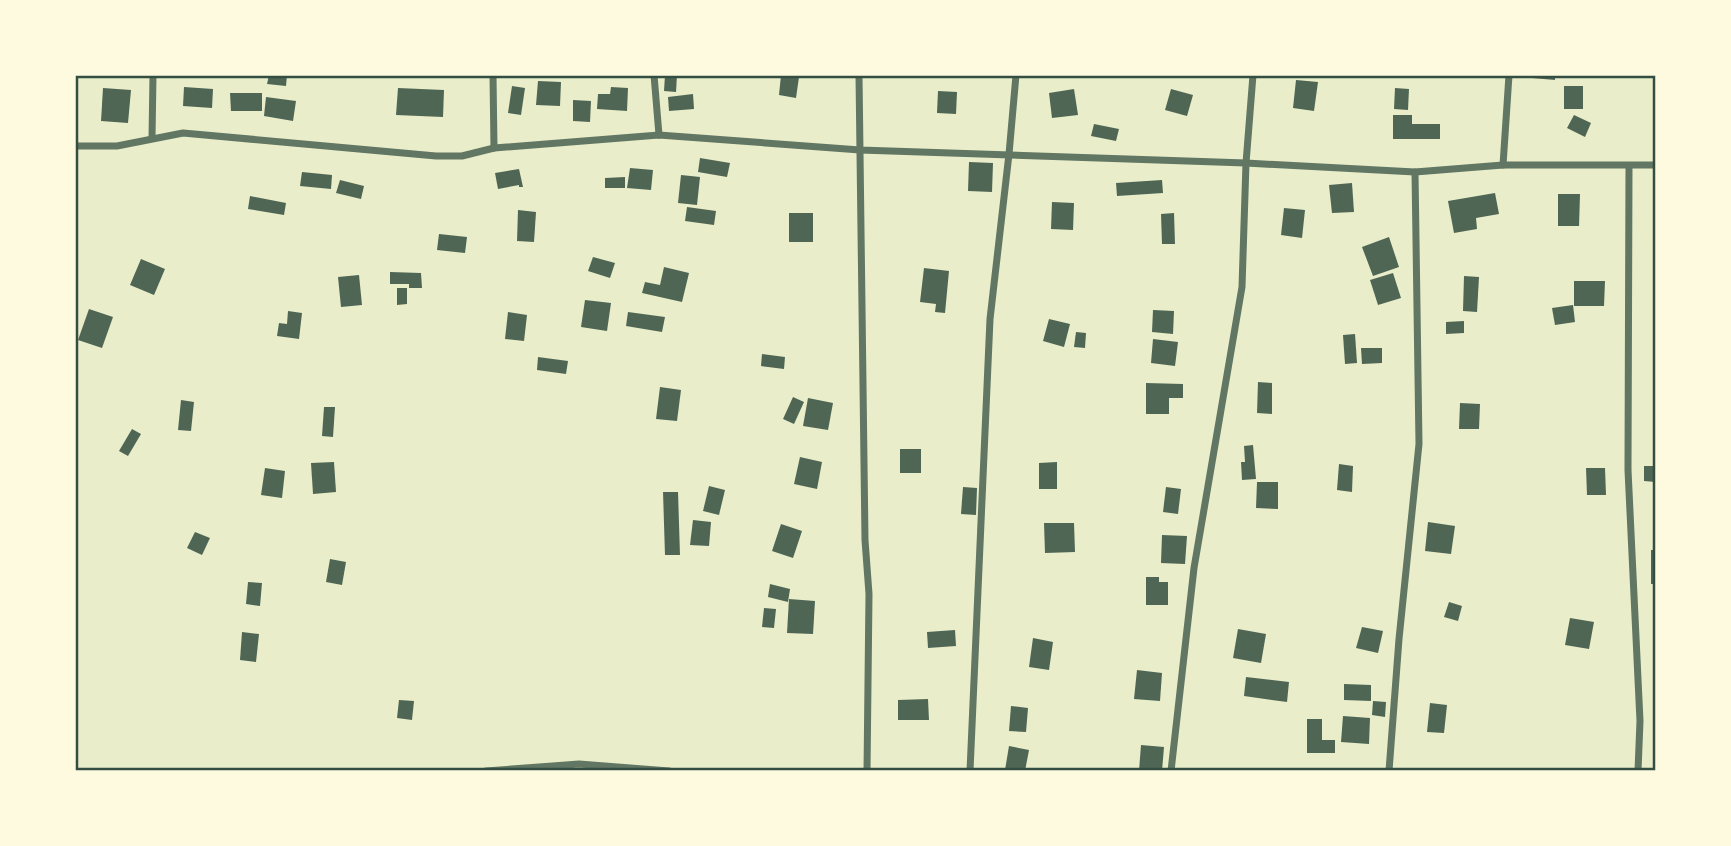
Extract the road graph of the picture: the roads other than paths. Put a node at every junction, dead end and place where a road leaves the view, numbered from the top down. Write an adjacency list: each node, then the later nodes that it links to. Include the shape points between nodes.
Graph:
1 (153, 75): 9 (street)
2 (493, 75): 11 (street)
3 (654, 75): 8 (street)
4 (859, 75): 12 (street)
5 (1016, 75): 13 (street)
6 (1253, 75): 14 (street)
7 (1509, 75): 15 (street)
8 (659, 135): 11 (street); 12 (street)
9 (152, 138): 10 (street, via 117,146); 11 (street, via 183,133 436,156 462,156)
10 (75, 146)
11 (494, 148)
12 (860, 150): 13 (street); 21 (street, via 864,526 869,594)
13 (1009, 154): 14 (street); 22 (street, via 990,319)
14 (1247, 163): 18 (street); 23 (street, via 1242,287 1194,568)
15 (1503, 165): 17 (street); 18 (street)
16 (1656, 165): 17 (street)
17 (1629, 166): 25 (street, via 1628,470 1640,721)
18 (1415, 172): 24 (street, via 1419,444)
19 (486, 771): 20 (street, via 579,764)
20 (669, 771)
21 (867, 771)
22 (970, 771)
23 (1171, 771)
24 (1389, 771)
25 (1638, 771)

